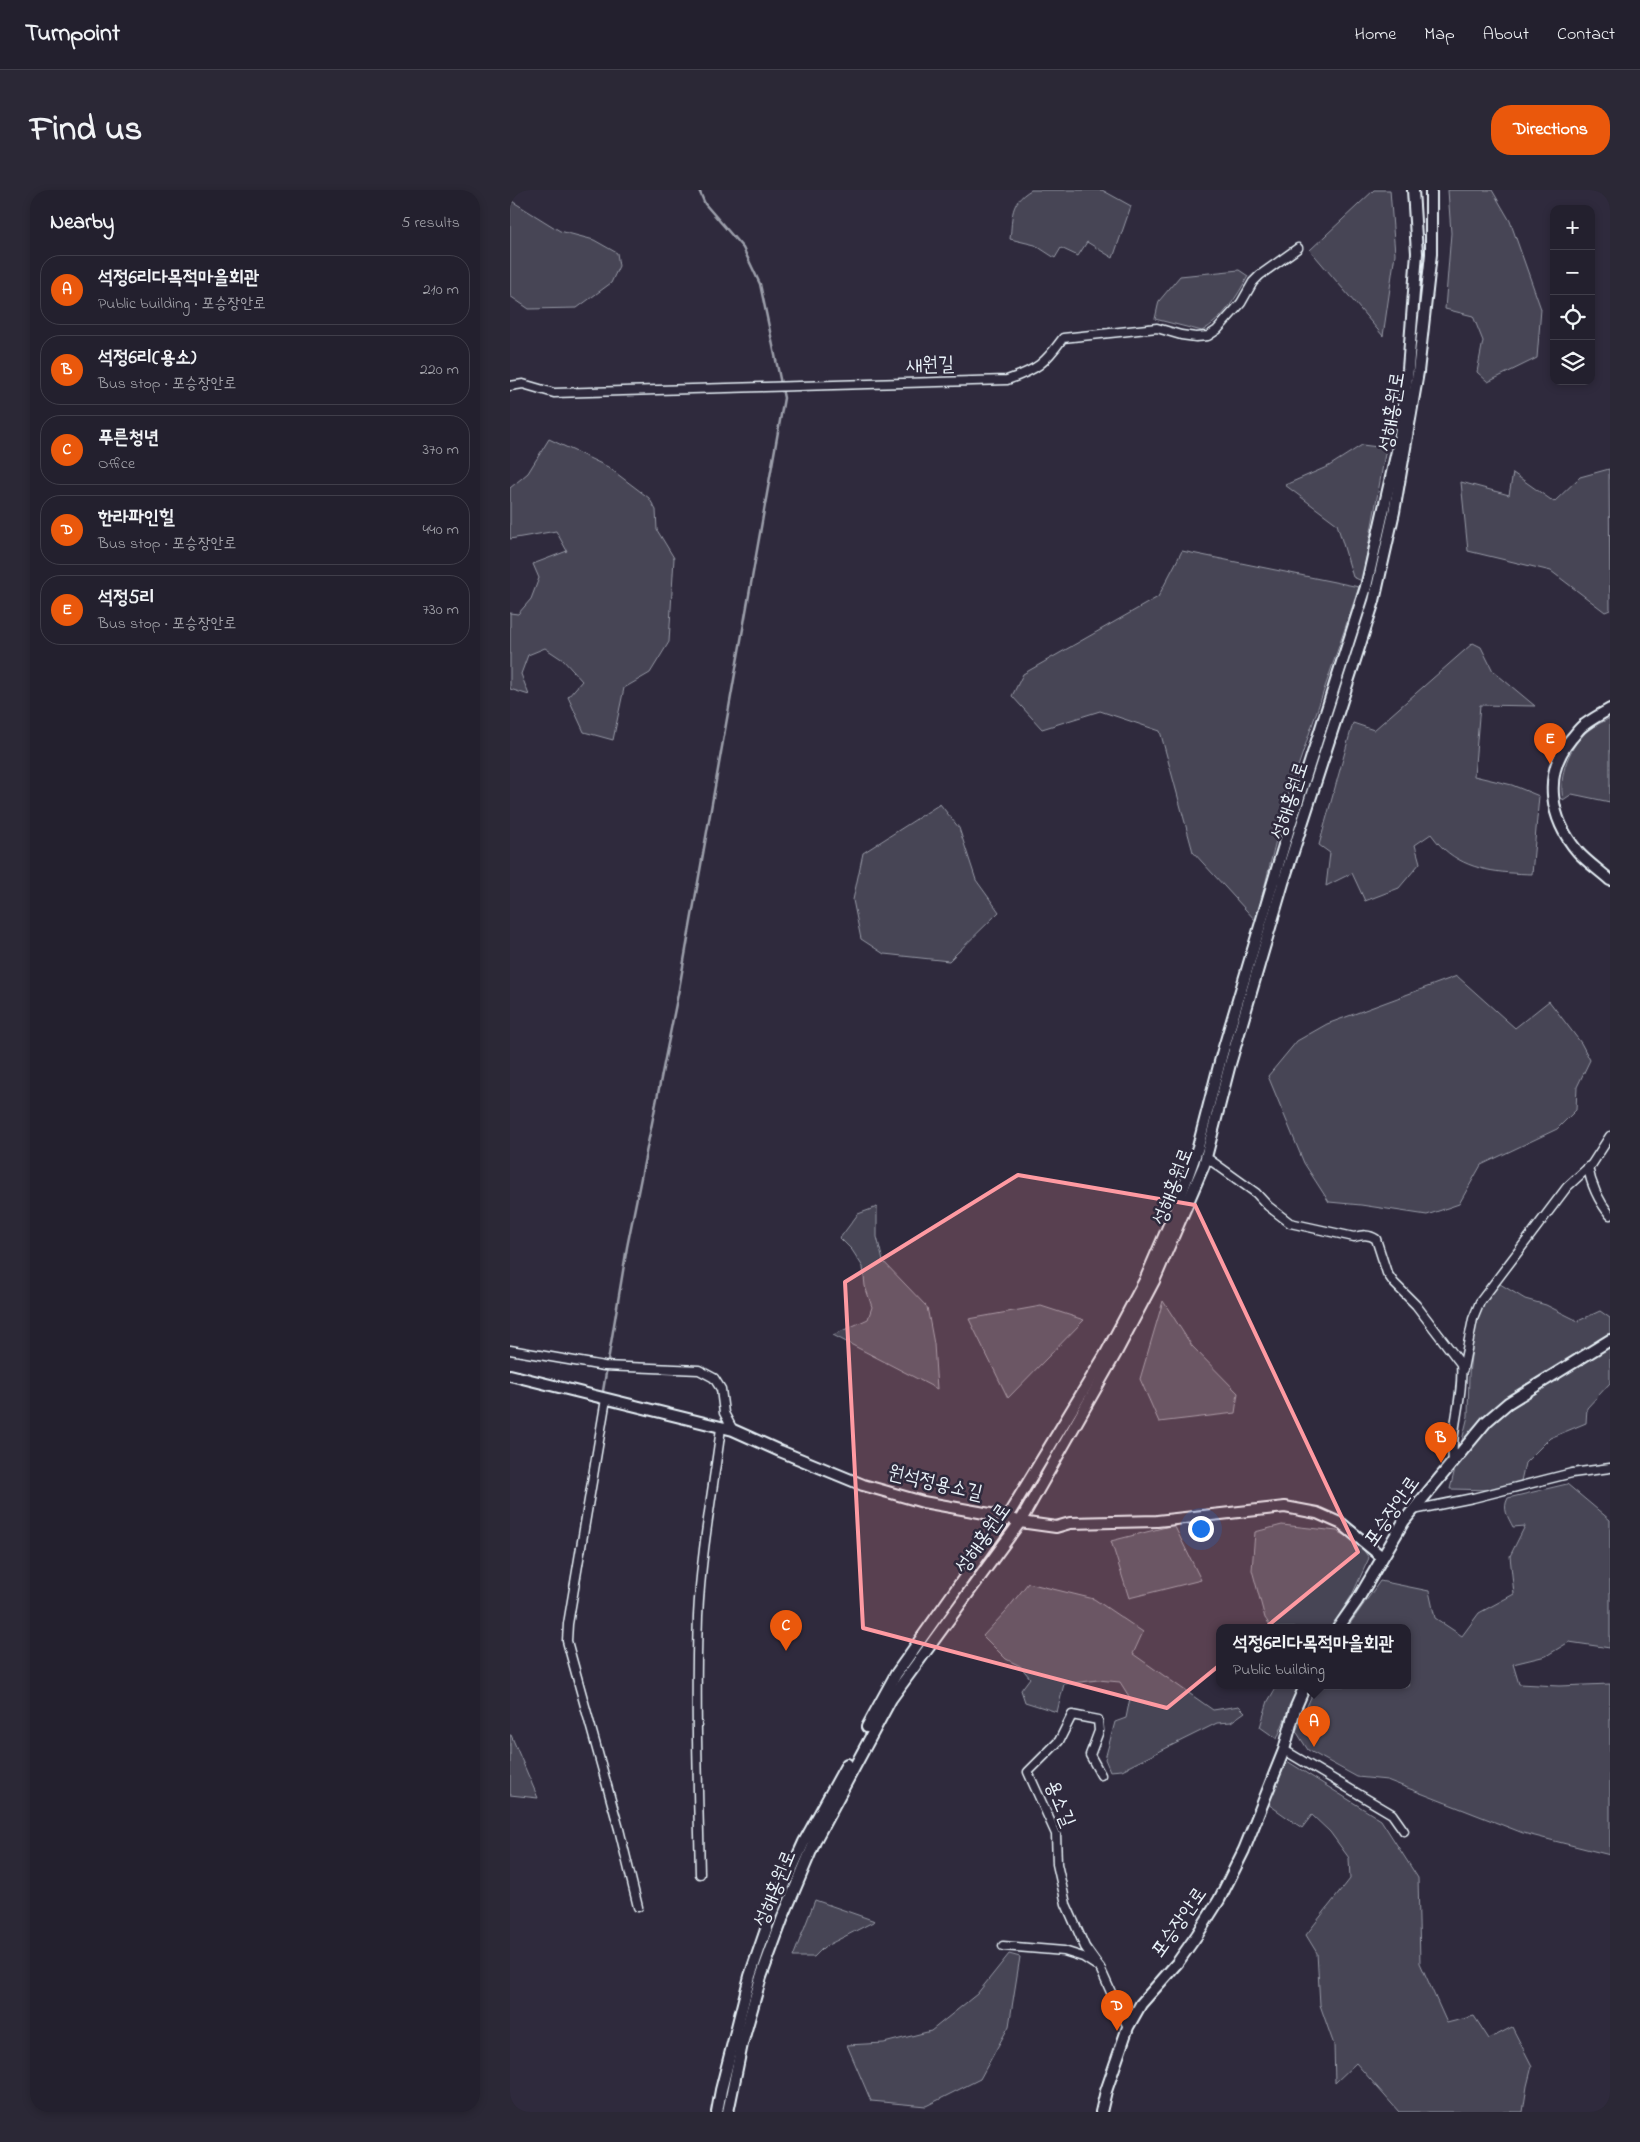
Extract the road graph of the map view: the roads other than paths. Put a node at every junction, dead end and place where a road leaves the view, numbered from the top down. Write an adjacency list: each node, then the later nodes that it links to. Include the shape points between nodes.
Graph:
1 (1414, 190): 21 (main road, 성해홍원로, via 1418,252 1399,442 1366,587 1290,825 1198,1146 1178,1206 1145,1280 1105,1355)
2 (1430, 190): 22 (main road, 성해홍원로, via 1431,254 1418,372 1394,512 1374,601 1283,882 1204,1164 1154,1281)
3 (1298, 248): 4 (street, 새원길, via 1260,274 1241,303 1208,336 1181,335 1157,328 1063,338 1047,360 1032,371 1007,380 554,393 523,384)
4 (510, 386)
5 (1610, 709): 6 (main road, via 1582,726 1563,749 1553,775 1552,793 1569,840)
6 (1610, 880)
7 (1610, 1136): 9 (street)
8 (1210, 1160): 14 (street, via 1256,1193 1290,1223 1376,1239 1387,1274 1416,1305 1461,1364)
9 (1588, 1167): 10 (street, via 1591,1183); 14 (street, via 1566,1187 1480,1302 1472,1320)
10 (1610, 1214)
11 (1610, 1340): 18 (main road, 포승장안로, via 1508,1403 1487,1421)
12 (510, 1350): 17 (street, via 604,1366 699,1370 714,1378 721,1389 724,1413)
13 (510, 1375): 15 (main road, 원석정용소길)
14 (1462, 1376): 18 (street)
15 (606, 1399): 16 (main road, 원석정용소길); 30 (street, via 568,1624 568,1641)
16 (721, 1428): 17 (main road, 원석정용소길); 29 (street, via 698,1617)
17 (733, 1430): 21 (main road, 원석정용소길, via 863,1485 923,1502)
18 (1453, 1462): 20 (main road, 포승장안로)
19 (1610, 1468): 20 (street, via 1572,1473)
20 (1413, 1510): 23 (main road, 포승장안로)
21 (1007, 1517): 22 (main road, 원석정용소길); 34 (main road, 성해홍원로, via 896,1674 804,1842 771,1915 750,1976)
22 (1020, 1522): 23 (main road, 원석정용소길, via 1056,1527 1070,1523 1157,1521 1285,1506 1318,1513 1342,1524); 35 (main road, 성해홍원로, via 891,1699 816,1840 761,1977 742,2044)
23 (1382, 1557): 24 (main road, 포승장안로)
24 (1340, 1624)
25 (1304, 1689): 26 (main road, 포승장안로)
26 (1284, 1750): 28 (street, via 1392,1814); 33 (main road, 포승장안로, via 1244,1850 1219,1900 1178,1962 1141,2004)
27 (1101, 1775): 32 (street, 용소길, via 1090,1755 1099,1731 1098,1720 1072,1714 1059,1741 1028,1772 1056,1834 1057,1864 1066,1904 1085,1947)
28 (1404, 1831)
29 (700, 1874)
30 (638, 1907)
31 (1003, 1946): 32 (street, via 1064,1951 1083,1957)
32 (1100, 1968): 33 (street, 용소길)
33 (1128, 2027): 36 (main road, 포승장안로)
34 (717, 2112)
35 (728, 2112)
36 (1101, 2112)

